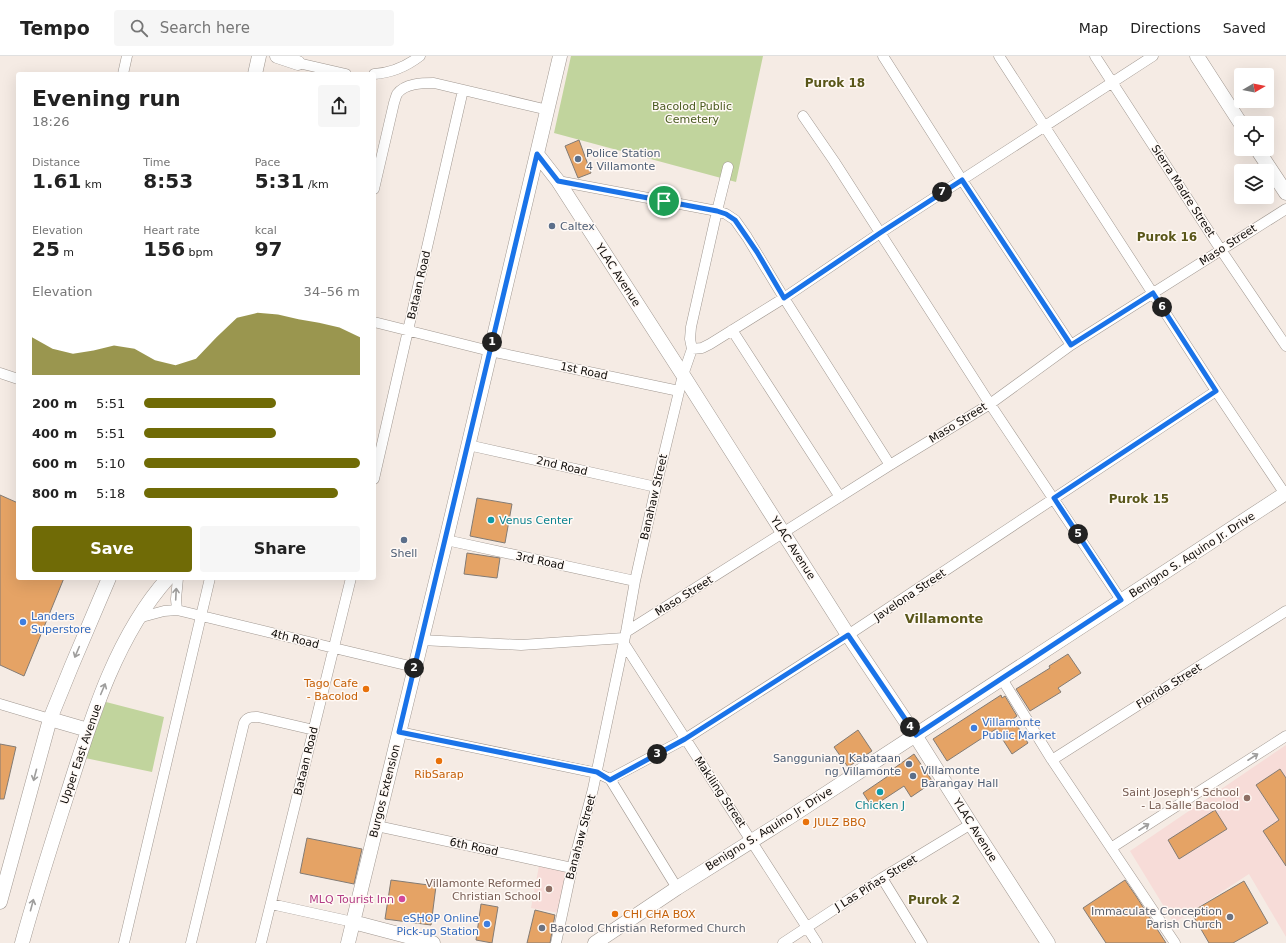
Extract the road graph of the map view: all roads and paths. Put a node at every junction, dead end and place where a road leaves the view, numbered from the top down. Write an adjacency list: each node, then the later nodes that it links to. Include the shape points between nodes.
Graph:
1 (127, 56): 12 (street)
2 (259, 56): 13 (street)
3 (277, 56): 11 (street)
4 (420, 56): 15 (street, via 395,70)
5 (560, 56): 18 (street, Burgos Extension)
6 (883, 56): 25 (street)
7 (999, 56): 21 (street)
8 (1095, 56): 16 (street, Sierra Madre Street)
9 (1153, 56): 16 (street)
10 (1197, 56): 20 (street)
11 (298, 64): 14 (street)
12 (123, 72)
13 (255, 72)
14 (336, 72)
15 (376, 74)
16 (1112, 83): 21 (street); 32 (street, Sierra Madre Street)
17 (463, 90): 18 (street); 26 (street, via 434,83 422,83 406,87 397,94); 37 (street, Bataan Road)
18 (548, 110): 22 (street, Burgos Extension)
19 (803, 116): 31 (street)
20 (1236, 116)
21 (1044, 126): 25 (street); 33 (street)
22 (537, 154): 27 (street, YLAC Avenue); 41 (street, Burgos Extension)
23 (1262, 156): 28 (street)
24 (728, 167): 30 (street, Banahaw Street)
25 (962, 180): 31 (street); 38 (street)
26 (376, 181)
27 (558, 181): 30 (street); 43 (street, YLAC Avenue)
28 (1286, 193)
29 (1286, 209): 32 (street, Maso Street)
30 (717, 211): 34 (street, via 735,220); 40 (street, Banahaw Street, via 691,327)
31 (880, 233): 34 (street); 47 (street)
32 (1221, 250): 33 (street, Maso Street); 39 (street, Sierra Madre Street)
33 (1153, 293): 38 (street, Maso Street); 46 (street)
34 (784, 298): 36 (street); 49 (street)
35 (376, 323): 37 (street, 1st Road)
36 (732, 330): 40 (street, via 702,348); 53 (street)
37 (409, 331): 41 (street, 1st Road); 50 (street, Bataan Road)
38 (1071, 345): 47 (street, Maso Street)
39 (1286, 346)
40 (692, 349): 43 (street, Banahaw Street)
41 (490, 351): 45 (street, 1st Road); 48 (street, Burgos Extension)
42 (0, 373): 44 (street)
43 (683, 375): 45 (street, Banahaw Street); 55 (street, YLAC Avenue)
44 (16, 378)
45 (679, 391): 51 (street, Banahaw Street)
46 (1216, 391): 52 (street); 54 (street, Javelona Street)
47 (990, 404): 49 (street, Maso Street); 54 (street)
48 (468, 445): 51 (street, 2nd Road); 56 (street, Burgos Extension)
49 (890, 465): 53 (street, Maso Street)
50 (376, 471)
51 (656, 487): 62 (street, Banahaw Street)
52 (1285, 494): 63 (street, Benigno S. Aquino Jr. Drive)
53 (840, 497): 55 (street, Maso Street)
54 (1054, 498): 63 (street); 68 (street, Javelona Street)
55 (783, 533): 68 (street, YLAC Avenue); 69 (street, Maso Street)
56 (446, 540): 62 (street, 3rd Road); 70 (street, Burgos Extension)
57 (108, 580): 75 (street, one-way to 75)
58 (166, 580): 67 (street, Upper East Avenue)
59 (178, 580): 64 (street, one-way to 59)
60 (210, 580): 66 (street)
61 (351, 580): 71 (street, Bataan Road)
62 (635, 581): 69 (street, Banahaw Street)
63 (1121, 600): 73 (street, Benigno S. Aquino Jr. Drive)
64 (177, 610): 66 (street, 4th Road); 67 (street, 4th Road)
65 (1286, 611): 82 (street, Florida Street)
66 (202, 616): 71 (street, 4th Road); 97 (street)
67 (138, 618): 76 (street, Upper East Avenue, one-way to 67, via 103,689)
68 (848, 635): 79 (street, YLAC Avenue); 81 (street, Javelona Street)
69 (624, 637): 70 (street, via 521,646); 81 (street, Makiling Street); 83 (street, Banahaw Street)
70 (421, 640): 72 (street, Burgos Extension)
71 (334, 648): 72 (street, 4th Road); 77 (street, Bataan Road)
72 (414, 666): 78 (street, Burgos Extension)
73 (1002, 679): 79 (street, Benigno S. Aquino Jr. Drive); 82 (street)
74 (0, 704): 75 (street)
75 (50, 718): 76 (street); 92 (street, one-way to 92)
76 (88, 730): 96 (street, Upper East Avenue, one-way to 76)
77 (314, 730): 93 (street, Bataan Road); 98 (street, via 258,717 246,719)
78 (399, 732): 83 (street); 86 (street, Burgos Extension)
79 (916, 735): 85 (street, YLAC Avenue); 87 (street, Benigno S. Aquino Jr. Drive)
80 (1286, 736): 88 (street, one-way to 80)
81 (685, 739): 84 (street, Javelona Street); 87 (street, Makiling Street)
82 (1052, 760): 88 (street)
83 (597, 772): 84 (street); 89 (street, Banahaw Street)
84 (610, 780): 91 (street)
85 (971, 824): 90 (street, J Las Piñas Street); 107 (street, YLAC Avenue)
86 (377, 826): 89 (street, 6th Road); 94 (street, Burgos Extension)
87 (752, 840): 91 (street, Benigno S. Aquino Jr. Drive); 95 (street, Makiling Street)
88 (1111, 848): 108 (street)
89 (572, 868): 102 (street, Banahaw Street)
90 (882, 878): 95 (street, J Las Piñas Street); 106 (street)
91 (677, 888): 103 (street, Benigno S. Aquino Jr. Drive)
92 (0, 902)
93 (271, 904): 94 (street); 99 (street, Bataan Road)
94 (353, 922): 100 (street, Burgos Extension); 101 (street)
95 (807, 927): 104 (street, J Las Piñas Street); 105 (street, Makiling Street)
96 (22, 943)
97 (124, 943)
98 (191, 943)
99 (261, 943)
100 (348, 943)
101 (433, 943)
102 (556, 943)
103 (595, 943)
104 (782, 943)
105 (817, 943)
106 (922, 943)
107 (1048, 943)
108 (1175, 943)

